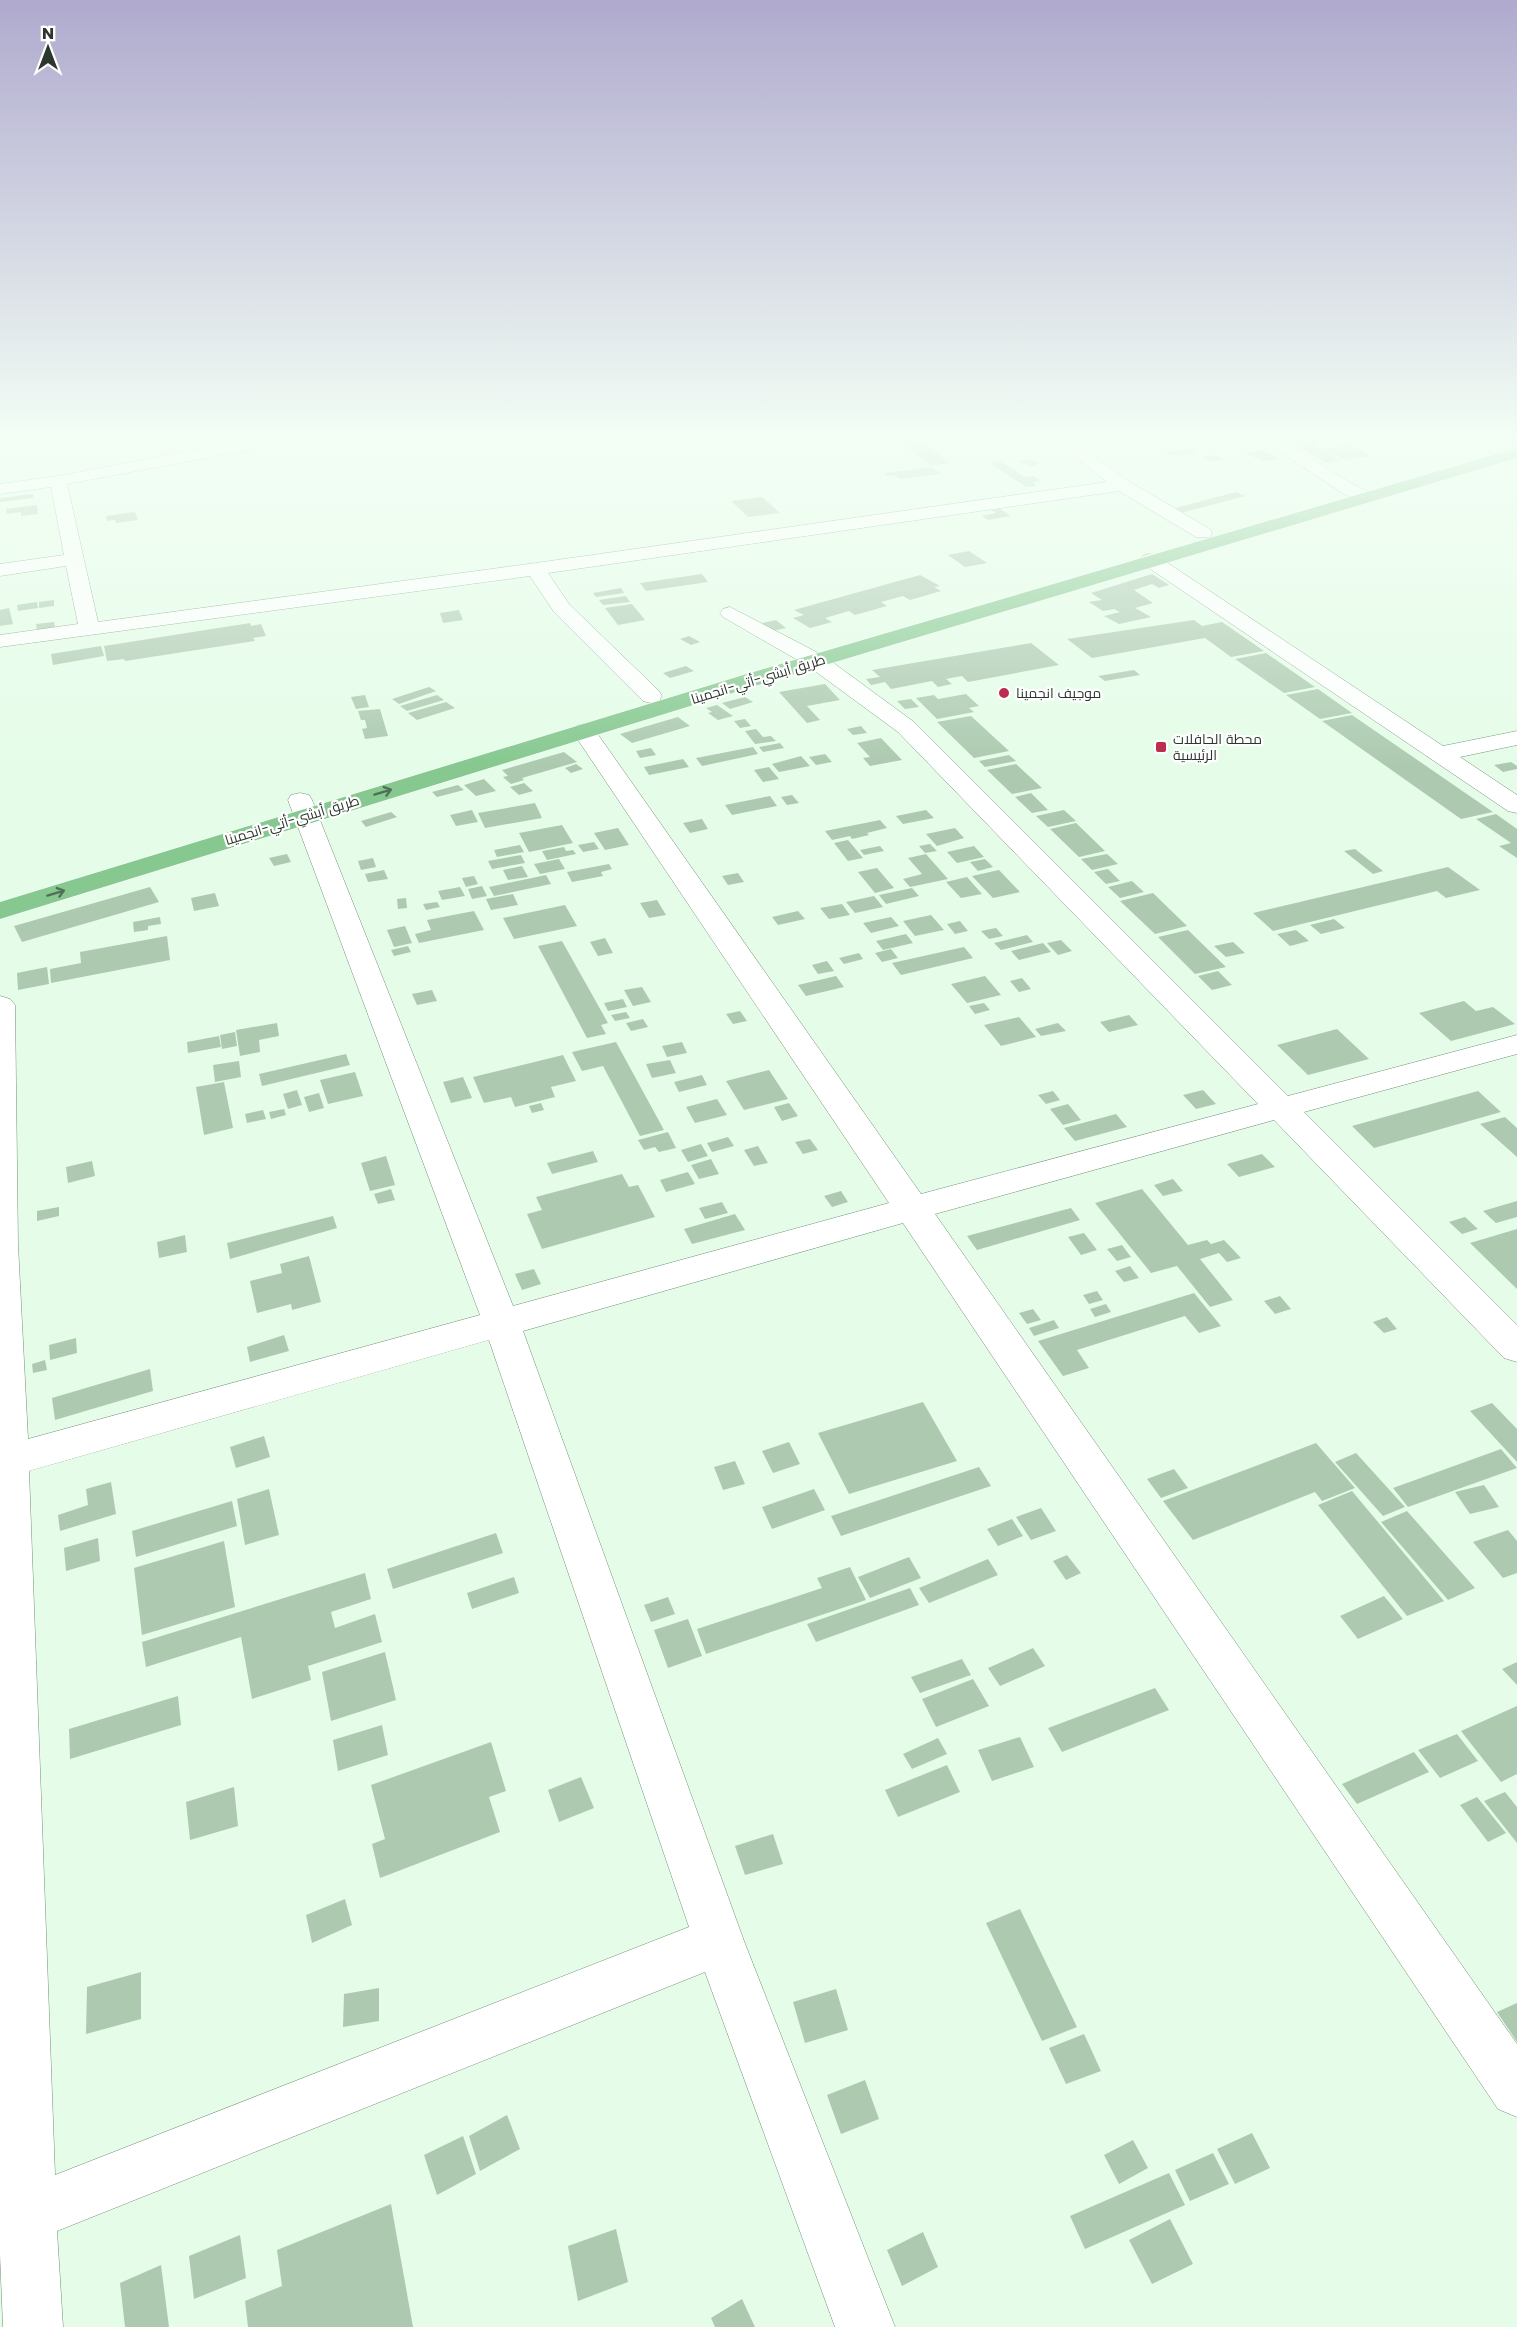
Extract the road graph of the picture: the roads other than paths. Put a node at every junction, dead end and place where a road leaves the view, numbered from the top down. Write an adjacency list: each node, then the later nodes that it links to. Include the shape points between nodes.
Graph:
1 (72, 549): 5 (street)
2 (678, 549): 7 (street)
3 (1155, 549): 9 (highway)
4 (1185, 549): 6 (highway, طريق أبشي-أتي-انجمينا)
5 (74, 559): 8 (street); 11 (street)
6 (1150, 560): 9 (highway, طريق أبشي-أتي-انجمينا); 17 (street)
7 (536, 569): 11 (street); 14 (street, via 561,608)
8 (0, 570)
9 (1009, 596): 13 (highway, طريق أبشي-أتي-انجمينا)
10 (730, 613): 13 (street)
11 (89, 628): 12 (street)
12 (0, 641)
13 (808, 657): 14 (highway); 15 (highway, طريق أبشي-أتي-انجمينا); 24 (street, via 906,727)
14 (651, 696): 19 (highway)
15 (584, 731): 19 (highway, طريق أبشي-أتي-انجمينا, one-way to 15); 25 (street)
16 (1517, 738): 17 (street)
17 (1439, 754): 18 (street)
18 (1517, 806)
19 (304, 807): 20 (highway); 21 (highway, طريق أبشي-أتي-انجمينا, one-way to 19); 26 (street)
20 (44, 876)
21 (0, 910)
22 (0, 1005): 28 (street)
23 (1517, 1044): 24 (street)
24 (1281, 1108): 25 (street); 27 (street)
25 (912, 1208): 26 (street); 30 (street)
26 (502, 1324): 28 (street); 29 (street)
27 (1517, 1348)
28 (4, 1462): 31 (street)
29 (719, 1941): 31 (street); 33 (street)
30 (1517, 2090)
31 (14, 2220): 32 (street)
32 (33, 2327)
33 (865, 2327)

